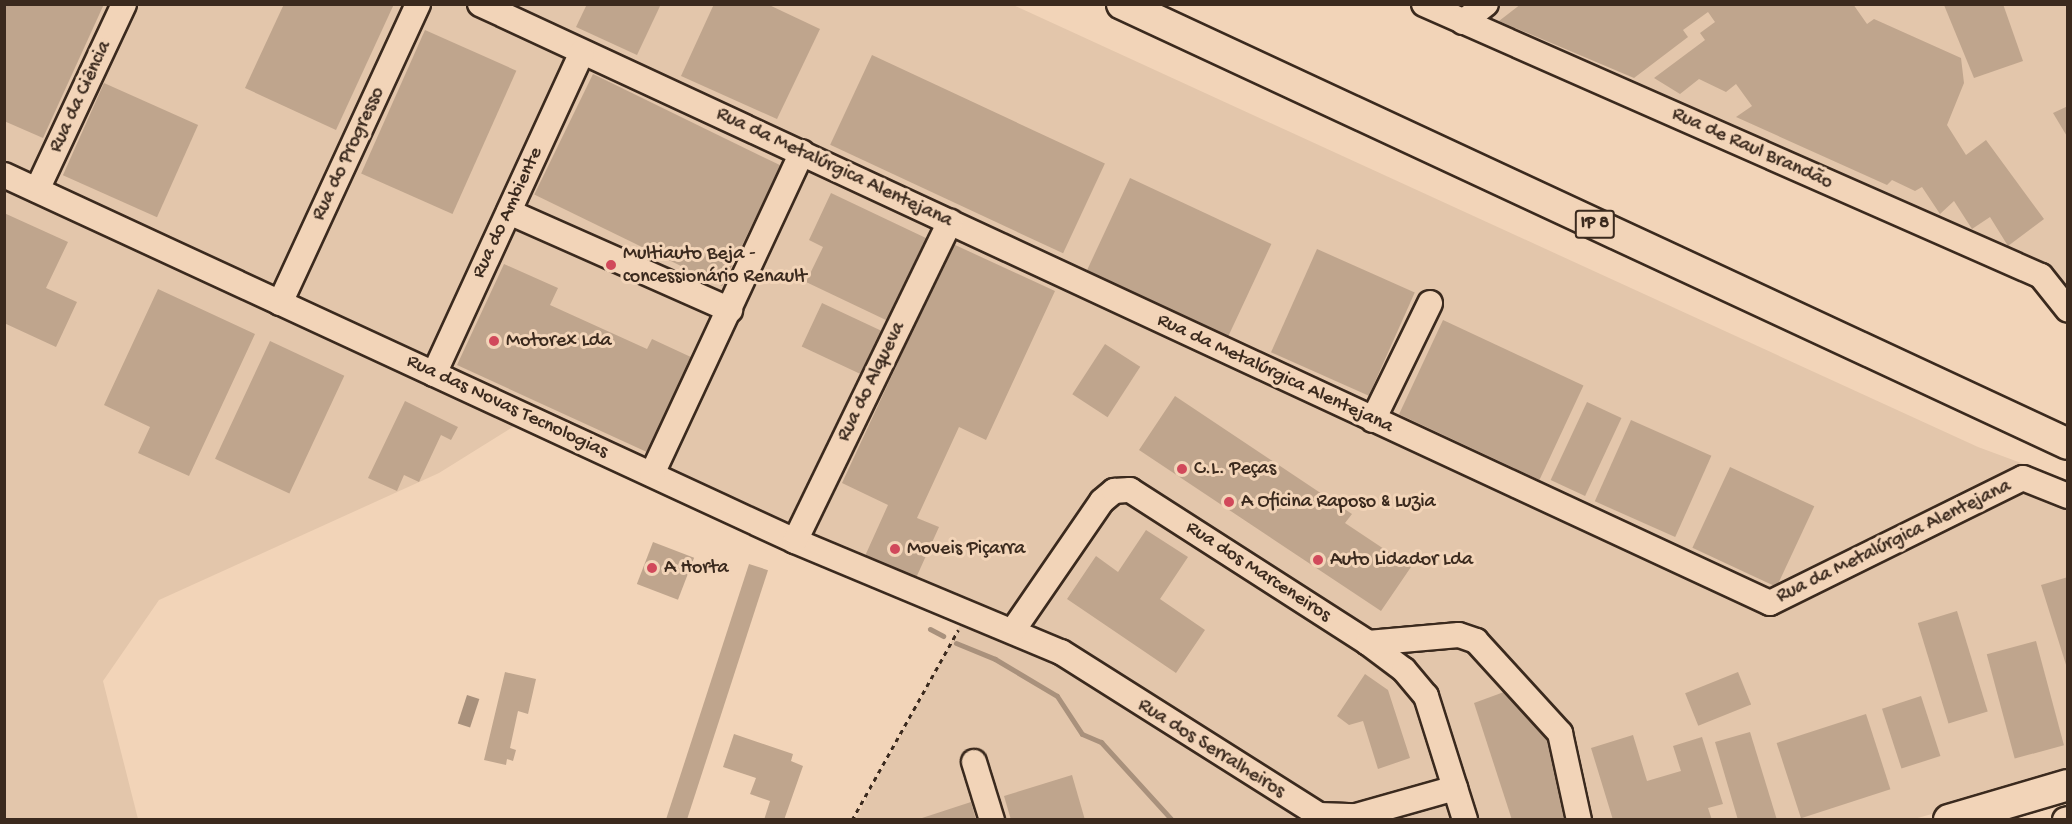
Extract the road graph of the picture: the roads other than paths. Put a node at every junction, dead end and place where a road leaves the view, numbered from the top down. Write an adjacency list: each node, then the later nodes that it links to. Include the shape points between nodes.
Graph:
1 (124, 4): 11 (street, Rua da Ciência)
2 (418, 4): 14 (street, Rua do Progresso)
3 (480, 4): 8 (street, Rua da Metalúrgica Alentejana)
4 (1122, 4): 20 (main road, IP 8)
5 (1424, 4): 7 (street, Rua de Raul Brandão)
6 (1485, 4): 7 (street)
7 (1463, 22): 17 (street, Rua de Raul Brandão, via 2042,276)
8 (582, 52): 9 (street, Rua da Metalúrgica Alentejana); 12 (street, Rua do Ambiente)
9 (802, 152): 13 (street, Rua da Metalúrgica Alentejana); 16 (street)
10 (4, 175): 11 (street, Rua das Novas Tecnologias)
11 (37, 190): 14 (street, Rua das Novas Tecnologias)
12 (509, 212): 16 (street); 18 (street, Rua do Ambiente)
13 (950, 222): 19 (street, Rua da Metalúrgica Alentejana); 23 (street, Rua do Alqueva)
14 (280, 303): 18 (street, Rua das Novas Tecnologias)
15 (1430, 303): 19 (street)
16 (730, 310): 21 (street)
17 (2067, 310)
18 (434, 374): 21 (street, Rua das Novas Tecnologias)
19 (1373, 420): 22 (street, Rua da Metalúrgica Alentejana, via 1770,603 2023,478)
20 (2067, 444)
21 (652, 474): 23 (street, Rua das Novas Tecnologias)
22 (2067, 496)
23 (795, 541): 24 (street, Rua das Novas Tecnologias, via 967,614)
24 (1014, 629): 25 (street, Rua dos Marceneiros, via 1102,501 1122,489 1137,493); 28 (street, Rua dos Serralheiros, via 1061,652 1319,815 1356,816)
25 (1368, 643): 28 (street, Rua dos Marceneiros, via 1404,670 1426,696); 31 (street, via 1459,634 1476,641 1560,733)
26 (974, 762): 29 (street)
27 (2067, 785): 32 (main road)
28 (1455, 788): 30 (street, Rua dos Marceneiros)
29 (992, 819)
30 (1465, 819)
31 (1579, 819)
32 (1949, 819)

